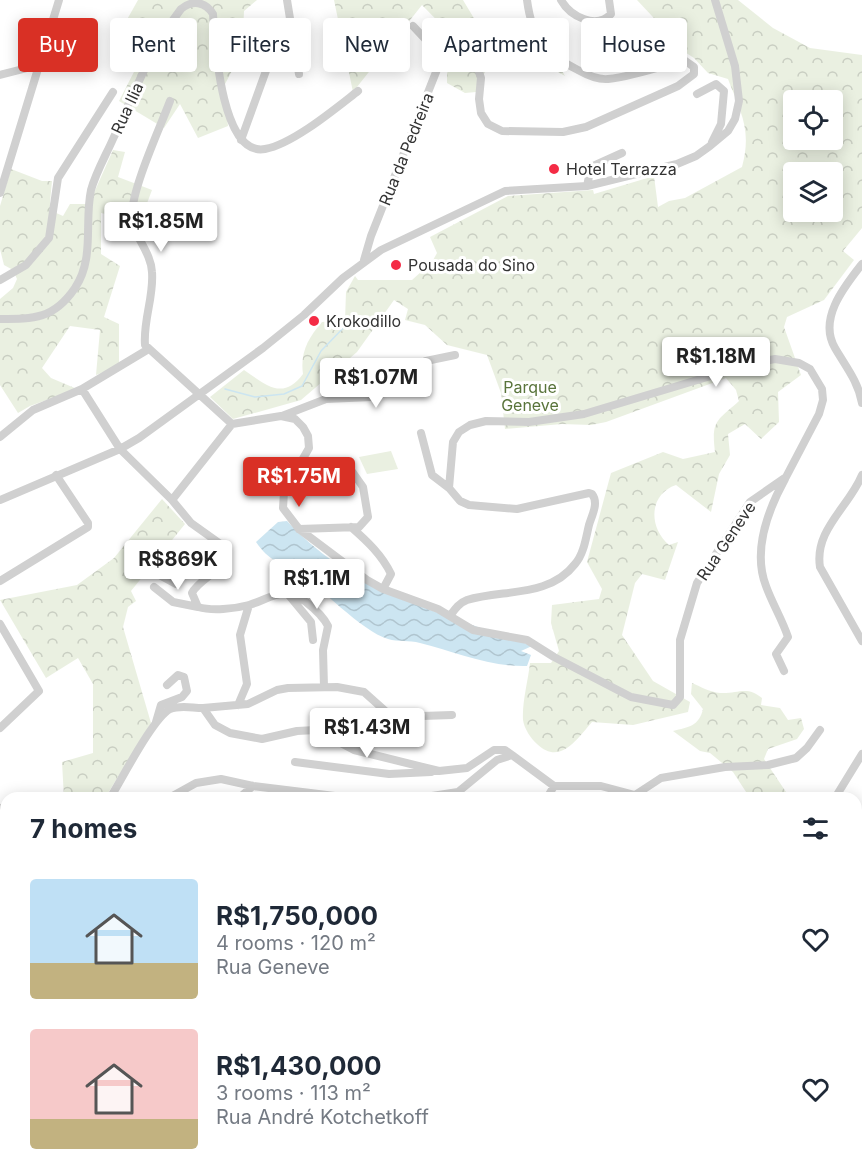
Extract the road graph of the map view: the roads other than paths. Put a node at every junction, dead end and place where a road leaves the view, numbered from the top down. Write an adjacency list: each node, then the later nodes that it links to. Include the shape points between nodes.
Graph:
1 (59, 0): 7 (street)
2 (287, 0): 17 (street)
3 (527, 0): 8 (street)
4 (561, 0): 5 (street, via 575,15 598,20 611,14)
5 (609, 0)
6 (715, 0): 24 (street, via 735,66 739,101 728,131)
7 (53, 18)
8 (530, 18)
9 (413, 26): 10 (street)
10 (422, 36)
11 (569, 66): 16 (street, via 606,79 684,60 694,67 694,74 678,86 586,127 563,132 502,130 488,124 479,99)
12 (18, 70): 18 (street)
13 (37, 72): 27 (street)
14 (266, 72): 23 (street)
15 (436, 72): 28 (street, Rua da Pedreira)
16 (479, 72)
17 (299, 74)
18 (0, 75)
19 (358, 91): 23 (street, via 302,132 276,145 254,148)
20 (113, 92): 30 (street, via 58,178 49,238 26,265)
21 (697, 94): 24 (street, via 716,84 724,91 721,124)
22 (171, 101): 32 (street, via 149,156 132,216 152,269 153,291 144,339)
23 (241, 140): 31 (street, Rua Ilia, via 219,81 213,14 208,6 192,1 178,12 154,51 93,185 87,221 88,258 75,288 36,319)
24 (710, 146): 26 (street, via 677,164)
25 (622, 153): 26 (street, via 591,167)
26 (587, 186): 28 (street, via 505,191)
27 (0, 194)
28 (364, 260): 35 (street, via 296,322)
29 (862, 264): 36 (street, via 835,306 828,327 834,347 855,378)
30 (0, 280)
31 (0, 319)
32 (147, 350): 34 (street); 35 (street)
33 (455, 356): 37 (street, via 412,367 372,398 326,399)
34 (82, 389): 40 (street, via 33,410); 41 (street)
35 (201, 394): 38 (street); 41 (street)
36 (862, 403)
37 (281, 416): 38 (street); 50 (street, Rua Geneve, via 295,419 308,436 309,448 282,501)
38 (232, 424): 48 (street)
39 (421, 434): 46 (street, via 432,475)
40 (0, 437)
41 (120, 449): 43 (street); 48 (street)
42 (344, 469): 49 (street, via 358,477 368,510 367,522)
43 (56, 475): 47 (street); 53 (street, via 89,525)
44 (862, 476): 62 (street, via 824,534 818,557)
45 (786, 477): 46 (street, Rua Geneve, via 819,414 822,389 810,369 775,359 584,414 470,425 453,442); 59 (street, Rua Geneve, via 750,502 697,583 680,640 680,697 673,705 631,697 527,640 473,630); 63 (street, via 774,499 760,552 765,583 788,637 776,654)
46 (449, 488): 59 (street, via 459,501 482,507 517,509 582,493 592,494 596,503 576,564 562,576 528,591 467,600)
47 (0, 500)
48 (172, 500): 51 (street, via 191,524 226,548 226,561)
49 (351, 528): 50 (street); 55 (street, via 387,566 391,574)
50 (299, 529): 55 (street, Rua Geneve)
51 (216, 569): 52 (street, via 196,564 176,584); 58 (street, via 192,593)
52 (152, 571)
53 (0, 581)
54 (154, 587): 58 (street, via 173,602)
55 (383, 589): 59 (street, Rua Geneve)
56 (286, 593): 57 (street); 61 (street, via 311,622); 65 (street, via 312,607 328,626 323,650)
57 (249, 605): 58 (street, via 207,610); 66 (street, via 240,635 247,684)
58 (198, 607)
59 (450, 616)
60 (0, 624): 70 (street, via 38,688 35,697)
61 (314, 639)
62 (862, 641)
63 (784, 671)
64 (167, 685): 69 (street, via 178,675 184,677 187,691 161,705)
65 (324, 687): 66 (street, via 277,690 258,701); 68 (street, via 364,692 392,717)
66 (238, 705): 67 (street)
67 (202, 708): 69 (street, via 177,707); 75 (street, via 216,725 230,733 262,739 316,730 354,750)
68 (452, 715)
69 (156, 723): 78 (street)
70 (0, 728)
71 (820, 730): 85 (street, via 796,758 661,778)
72 (862, 754): 86 (street)
73 (513, 755): 75 (street, via 494,750 467,768); 77 (street); 82 (street, via 497,760)
74 (295, 762): 75 (street, via 389,774)
75 (439, 771)
76 (253, 786): 79 (street, via 222,779 196,783); 80 (street); 81 (street)
77 (554, 786): 83 (street); 84 (street, via 601,786)
78 (114, 792)
79 (176, 792)
80 (246, 792)
81 (302, 792)
82 (458, 792)
83 (550, 792)
84 (624, 792)
85 (640, 792)
86 (840, 792)

